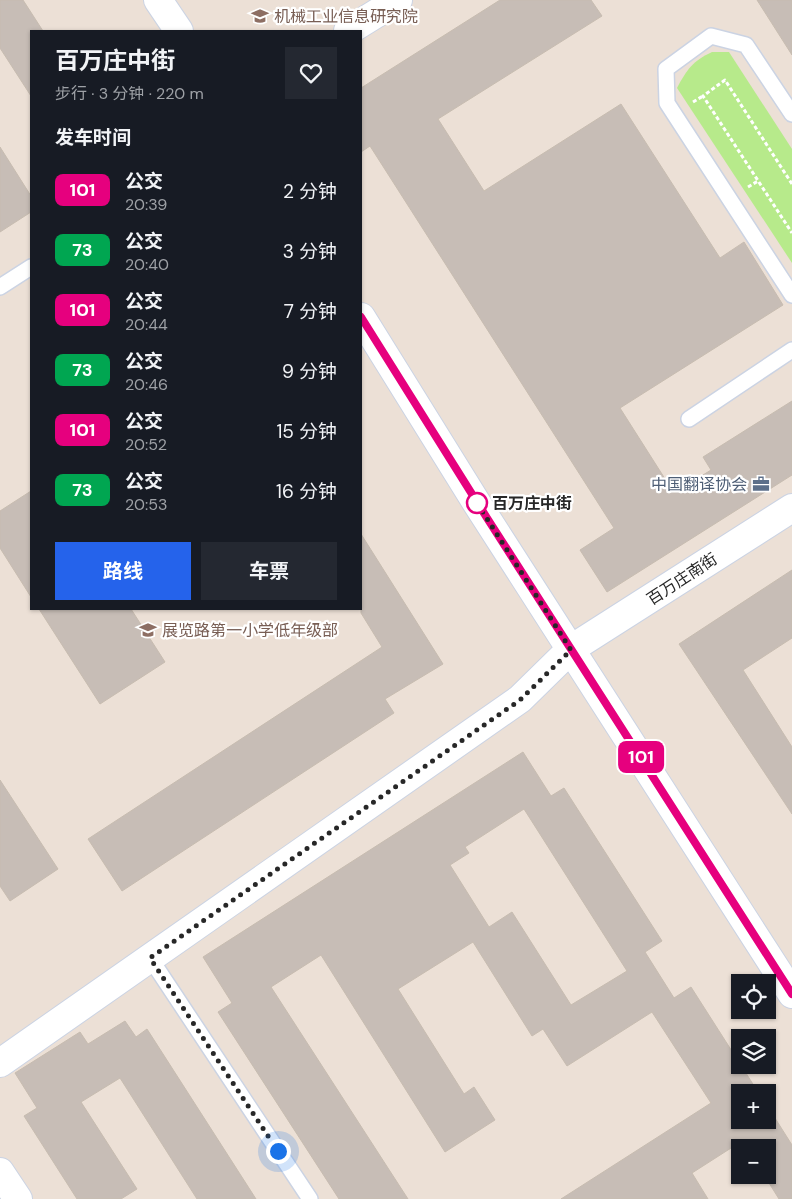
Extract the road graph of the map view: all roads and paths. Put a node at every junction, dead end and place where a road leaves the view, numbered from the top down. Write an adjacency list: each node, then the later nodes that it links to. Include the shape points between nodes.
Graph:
1 (158, 0): 3 (street)
2 (398, 0): 4 (street)
3 (178, 30)
4 (350, 30)
5 (792, 114): 10 (lane, via 746,44 712,36 666,69 667,102)
6 (792, 184): 7 (path, via 725,80 703,96)
7 (792, 233)
8 (30, 267): 9 (lane)
9 (0, 287)
10 (792, 295)
11 (364, 327): 15 (street)
12 (792, 350): 13 (lane)
13 (689, 419)
14 (792, 508): 15 (street, 百万庄南街)
15 (571, 650): 16 (street, 百万庄南街, via 520,700); 17 (street)
16 (150, 958): 18 (street, 百万庄南街); 21 (lane)
17 (792, 994)
18 (0, 1063)
19 (0, 1172): 20 (street)
20 (18, 1199)
21 (310, 1199)

